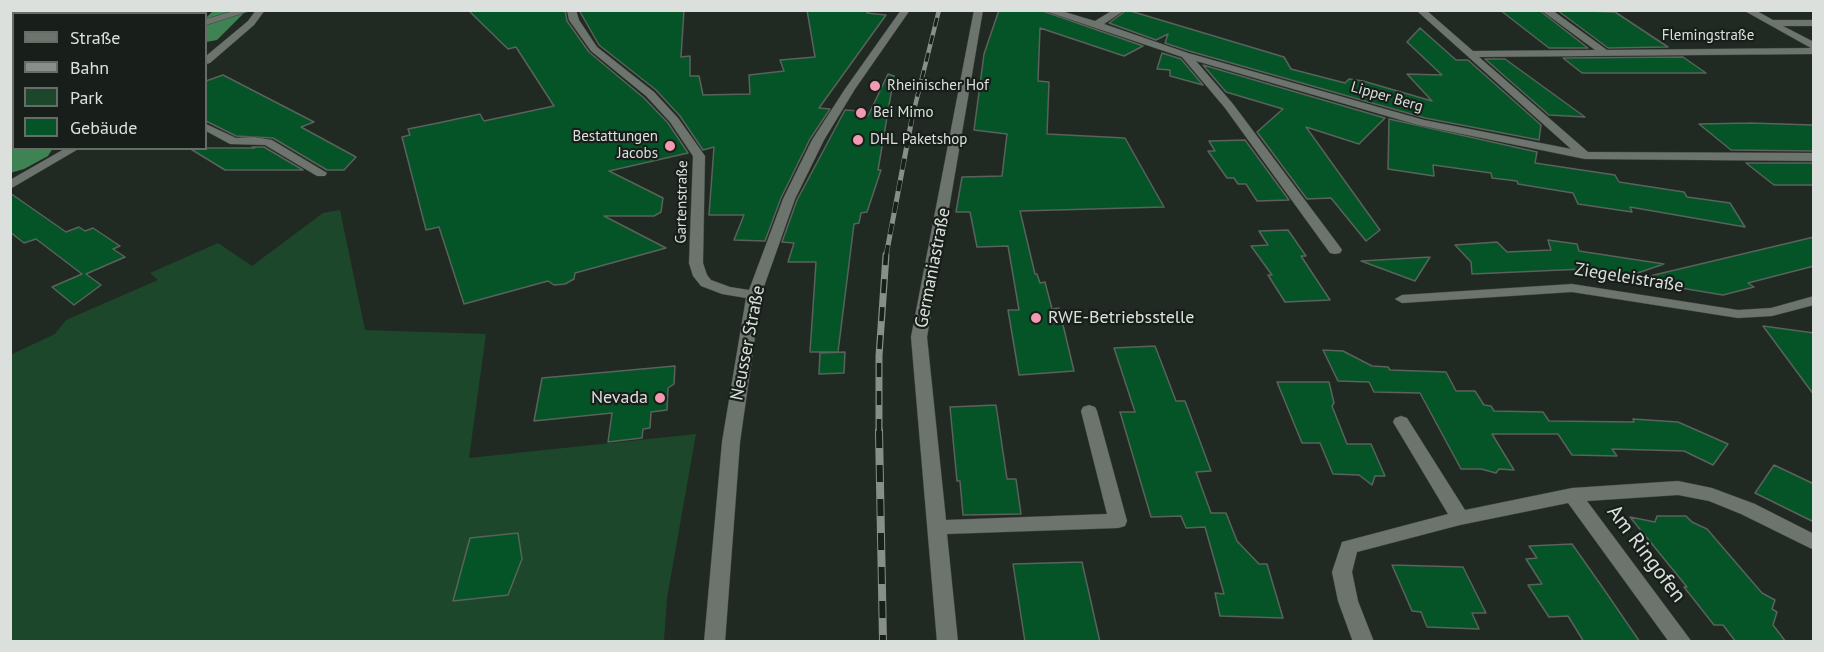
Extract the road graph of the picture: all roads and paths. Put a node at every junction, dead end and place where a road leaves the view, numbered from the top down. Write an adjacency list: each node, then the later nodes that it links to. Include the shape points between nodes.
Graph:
1 (249, 10): 11 (street)
2 (261, 10): 19 (street)
3 (571, 10): 27 (street, Gartenstraße, via 594,49 650,94 699,156 696,263 700,276 706,283 727,291)
4 (906, 10): 27 (street, Neusser Straße, via 819,140 789,199)
5 (979, 10): 34 (street, Germaniastraße, via 919,337)
6 (1046, 10): 14 (street, Lipper Berg)
7 (1121, 10): 14 (street)
8 (1420, 10): 17 (street)
9 (1545, 10): 16 (street)
10 (1747, 10): 12 (street, Flemingstraße)
11 (207, 22)
12 (1770, 23): 13 (street, Flemingstraße); 15 (street, Flemingstraße)
13 (1814, 23)
14 (1096, 24): 18 (street, Lipper Berg)
15 (1814, 49): 16 (street, Flemingstraße)
16 (1603, 51): 17 (street, Flemingstraße)
17 (1469, 54): 22 (street)
18 (1185, 55): 22 (street, Lipper Berg, via 1422,123); 26 (street, via 1229,106)
19 (207, 60)
20 (207, 127): 24 (street, via 234,142 268,142)
21 (71, 150): 25 (street)
22 (1585, 155): 23 (street, Lipper Berg)
23 (1814, 157)
24 (321, 173)
25 (10, 185)
26 (1335, 250)
27 (754, 295): 36 (street, Neusser Straße, via 731,441)
28 (1402, 299): 29 (street, Ziegeleistraße, via 1572,288 1738,314 1772,312)
29 (1813, 300)
30 (1089, 411): 34 (street, via 1118,521)
31 (1401, 422): 33 (street)
32 (1572, 495): 33 (street, Am Ringofen); 35 (street, Am Ringofen, via 1678,488 1712,495 1748,509); 39 (street, Am Ringofen)
33 (1460, 518): 38 (street, Am Ringofen, via 1349,547 1342,572)
34 (939, 527): 37 (street, Germaniastraße)
35 (1814, 543)
36 (714, 642)
37 (948, 642)
38 (1364, 642)
39 (1682, 642)

